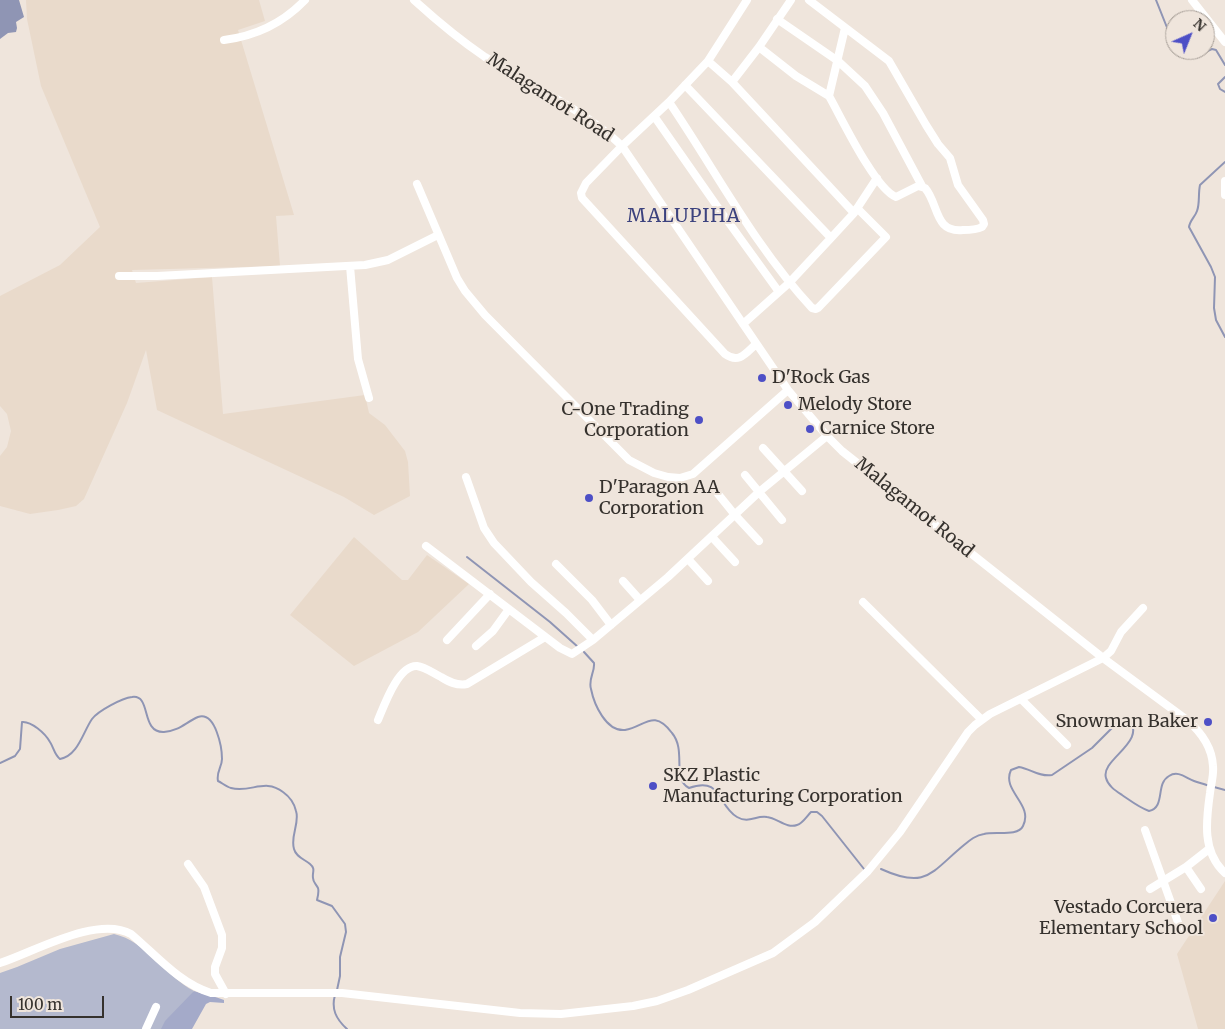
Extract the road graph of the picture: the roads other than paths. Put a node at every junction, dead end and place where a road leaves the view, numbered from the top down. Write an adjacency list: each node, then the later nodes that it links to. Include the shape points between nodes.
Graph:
1 (305, 0): 9 (street, via 271,27)
2 (414, 0): 19 (street, Malagamot Road, via 484,56 582,115)
3 (747, 0): 12 (street)
4 (791, 0): 7 (street)
5 (809, 0): 8 (street)
6 (1192, 0): 10 (street)
7 (777, 19): 11 (street); 13 (street)
8 (844, 28): 13 (street); 23 (street, via 882,54 893,66 926,125 950,158 958,185 984,226 967,230 948,229 941,222 928,191)
9 (224, 40)
10 (1225, 42)
11 (759, 47): 14 (street); 16 (street, via 796,76)
12 (708, 61): 14 (street); 15 (street)
13 (838, 61): 16 (street); 23 (street, via 872,95)
14 (732, 82): 25 (street)
15 (685, 85): 17 (street); 27 (street)
16 (829, 96): 20 (street)
17 (669, 102): 18 (street); 30 (street)
18 (654, 116): 19 (street); 31 (street)
19 (622, 146): 32 (street, Malagamot Road); 33 (street, via 586,183 582,198 725,354 737,359)
20 (877, 178): 23 (street, via 896,197); 25 (street)
21 (1225, 181): 24 (street)
22 (417, 184): 26 (street)
23 (922, 186)
24 (1225, 195)
25 (856, 211): 27 (street); 30 (street, via 886,238 816,309)
26 (438, 235): 28 (street, via 388,260); 34 (street, via 465,291 485,315 622,454 654,473 675,478 693,474)
27 (831, 238): 30 (street)
28 (350, 266): 29 (street); 35 (street, via 358,359)
29 (119, 276)
30 (789, 284): 31 (street)
31 (779, 292): 32 (street)
32 (743, 324): 33 (street, Malagamot Road)
33 (756, 344): 34 (street, Malagamot Road)
34 (788, 390): 36 (street, Malagamot Road)
35 (369, 398)
36 (827, 436): 38 (street); 64 (street, Malagamot Road, via 857,464)
37 (763, 448): 38 (street)
38 (784, 472): 41 (street); 42 (street)
39 (745, 475): 42 (street)
40 (466, 477): 62 (street, via 484,528 494,543)
41 (802, 491)
42 (759, 492): 44 (street); 45 (street)
43 (718, 494): 44 (street)
44 (735, 515): 46 (street); 47 (street)
45 (782, 520)
46 (712, 537): 49 (street); 50 (street)
47 (760, 541)
48 (426, 546): 54 (street)
49 (688, 559): 53 (street); 55 (street)
50 (735, 562)
51 (556, 564): 59 (street, via 592,600)
52 (623, 580): 55 (street)
53 (708, 581)
54 (490, 594): 58 (street); 61 (street)
55 (640, 600): 59 (street)
56 (863, 602): 67 (street)
57 (1143, 608): 64 (street, via 1121,632)
58 (510, 609): 60 (street); 63 (street)
59 (611, 625): 62 (street)
60 (545, 637): 62 (street, via 572,654); 66 (street, via 467,684 460,685 423,668 407,668 397,680)
61 (447, 640)
62 (593, 640)
63 (476, 646)
64 (1104, 658): 65 (street); 70 (street, Malagamot Road, via 1187,720 1207,743 1213,767 1206,823)
65 (1021, 699): 67 (street); 68 (street)
66 (378, 720)
67 (982, 720): 79 (street, via 961,742 900,832 852,888 815,922 759,960 688,990 633,1006 561,1014 520,1013 342,993)
68 (1067, 745)
69 (1144, 830): 74 (street)
70 (1210, 849): 72 (street); 73 (street, Malagamot Road)
71 (188, 864): 79 (street, via 204,887 222,935 222,948 214,967)
72 (1186, 867): 74 (street); 76 (street)
73 (1225, 873)
74 (1163, 882): 75 (street); 77 (street)
75 (1150, 889)
76 (1201, 890)
77 (1180, 928)
78 (0, 963): 79 (street, via 69,936 117,928 131,934 191,985 211,993)
79 (226, 994)
80 (156, 1007): 81 (street)
81 (146, 1029)

